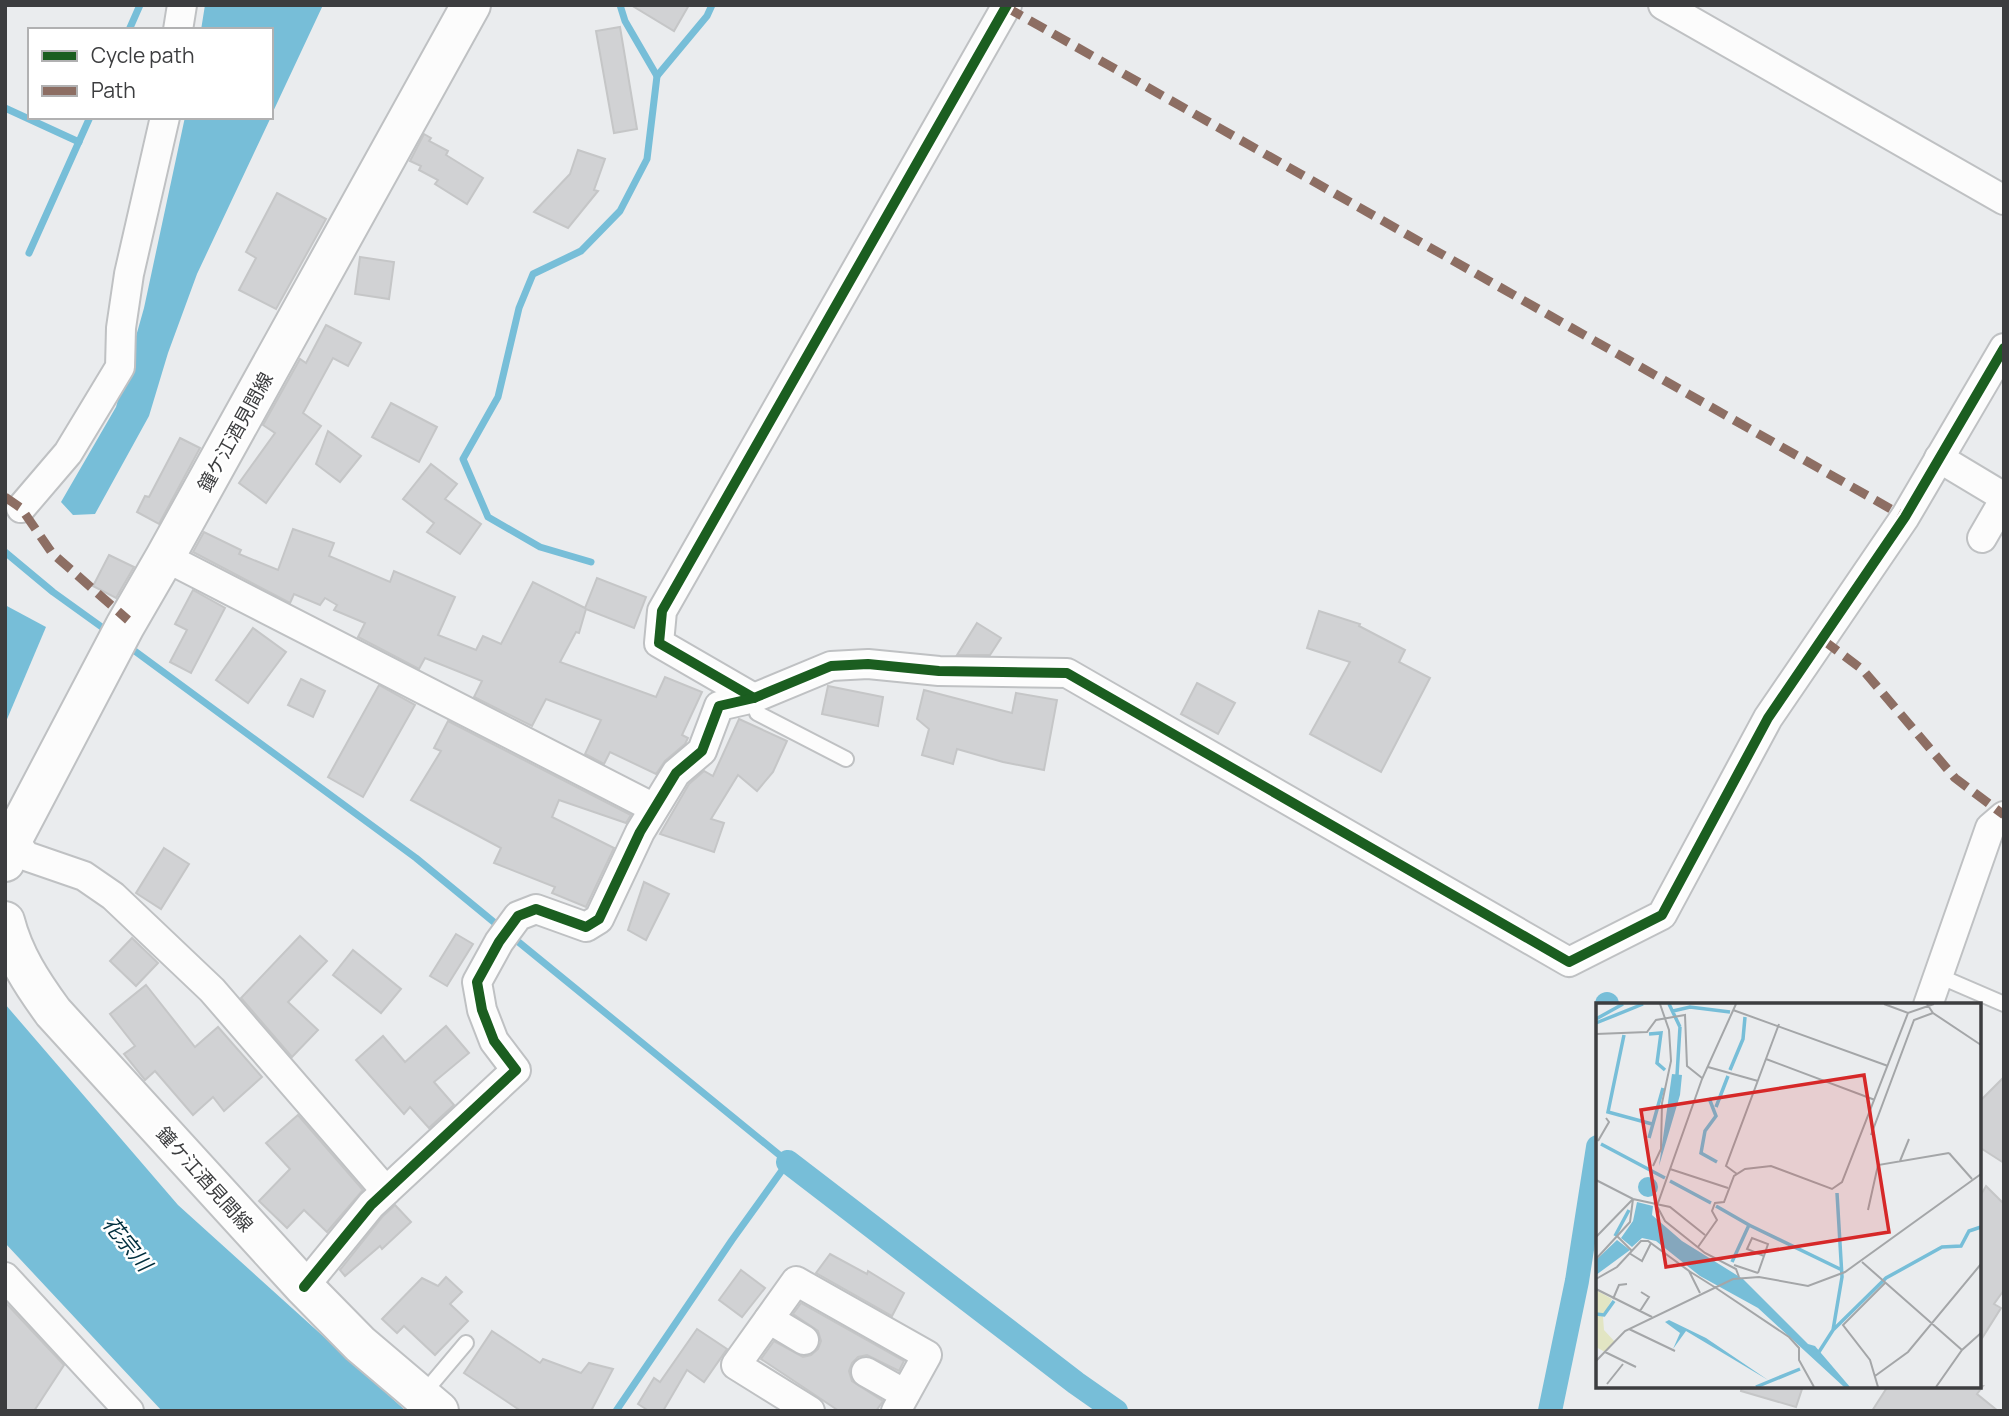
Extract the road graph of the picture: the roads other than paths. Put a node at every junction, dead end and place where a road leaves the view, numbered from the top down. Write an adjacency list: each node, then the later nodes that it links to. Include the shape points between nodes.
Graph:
1 (182, 5): 5 (street)
2 (471, 5): 12 (main road, 鐘ケ江酒見間線)
3 (1007, 5): 13 (street, via 662,611 659,643)
4 (1663, 5): 7 (street)
5 (178, 28)
6 (165, 119): 10 (street, via 129,274 120,367 68,453)
7 (2004, 200)
8 (2004, 348): 9 (street)
9 (1978, 482): 11 (street); 13 (street, via 1905,517 1768,718 1662,915 1569,962 1067,673 831,666)
10 (21, 508)
11 (1982, 538)
12 (165, 557): 15 (street); 17 (main road, 鐘ケ江酒見間線)
13 (754, 698): 14 (lane, via 757,713); 15 (street, via 719,706 702,751 677,773)
14 (846, 759)
15 (654, 808): 22 (street, via 599,919 586,927 536,909 518,916 499,942 477,982 494,1041 516,1070)
16 (2004, 816): 19 (street, via 1990,828)
17 (8, 846): 22 (street, via 84,876 113,896 212,990)
18 (5, 921): 24 (main road, 鐘ケ江酒見間線, via 22,966 53,1012)
19 (1938, 976): 20 (street); 21 (lane)
20 (1929, 1003)
21 (2004, 1004)
22 (386, 1191): 24 (street)
23 (5, 1277): 31 (street)
24 (304, 1287): 30 (main road, 鐘ケ江酒見間線, via 360,1344)
25 (769, 1319): 26 (street); 29 (street, via 796,1281 926,1355); 32 (street, via 736,1365)
26 (804, 1340)
27 (466, 1343): 30 (lane)
28 (866, 1372): 29 (street)
29 (901, 1402)
30 (430, 1403)
31 (129, 1411)
32 (810, 1411)

